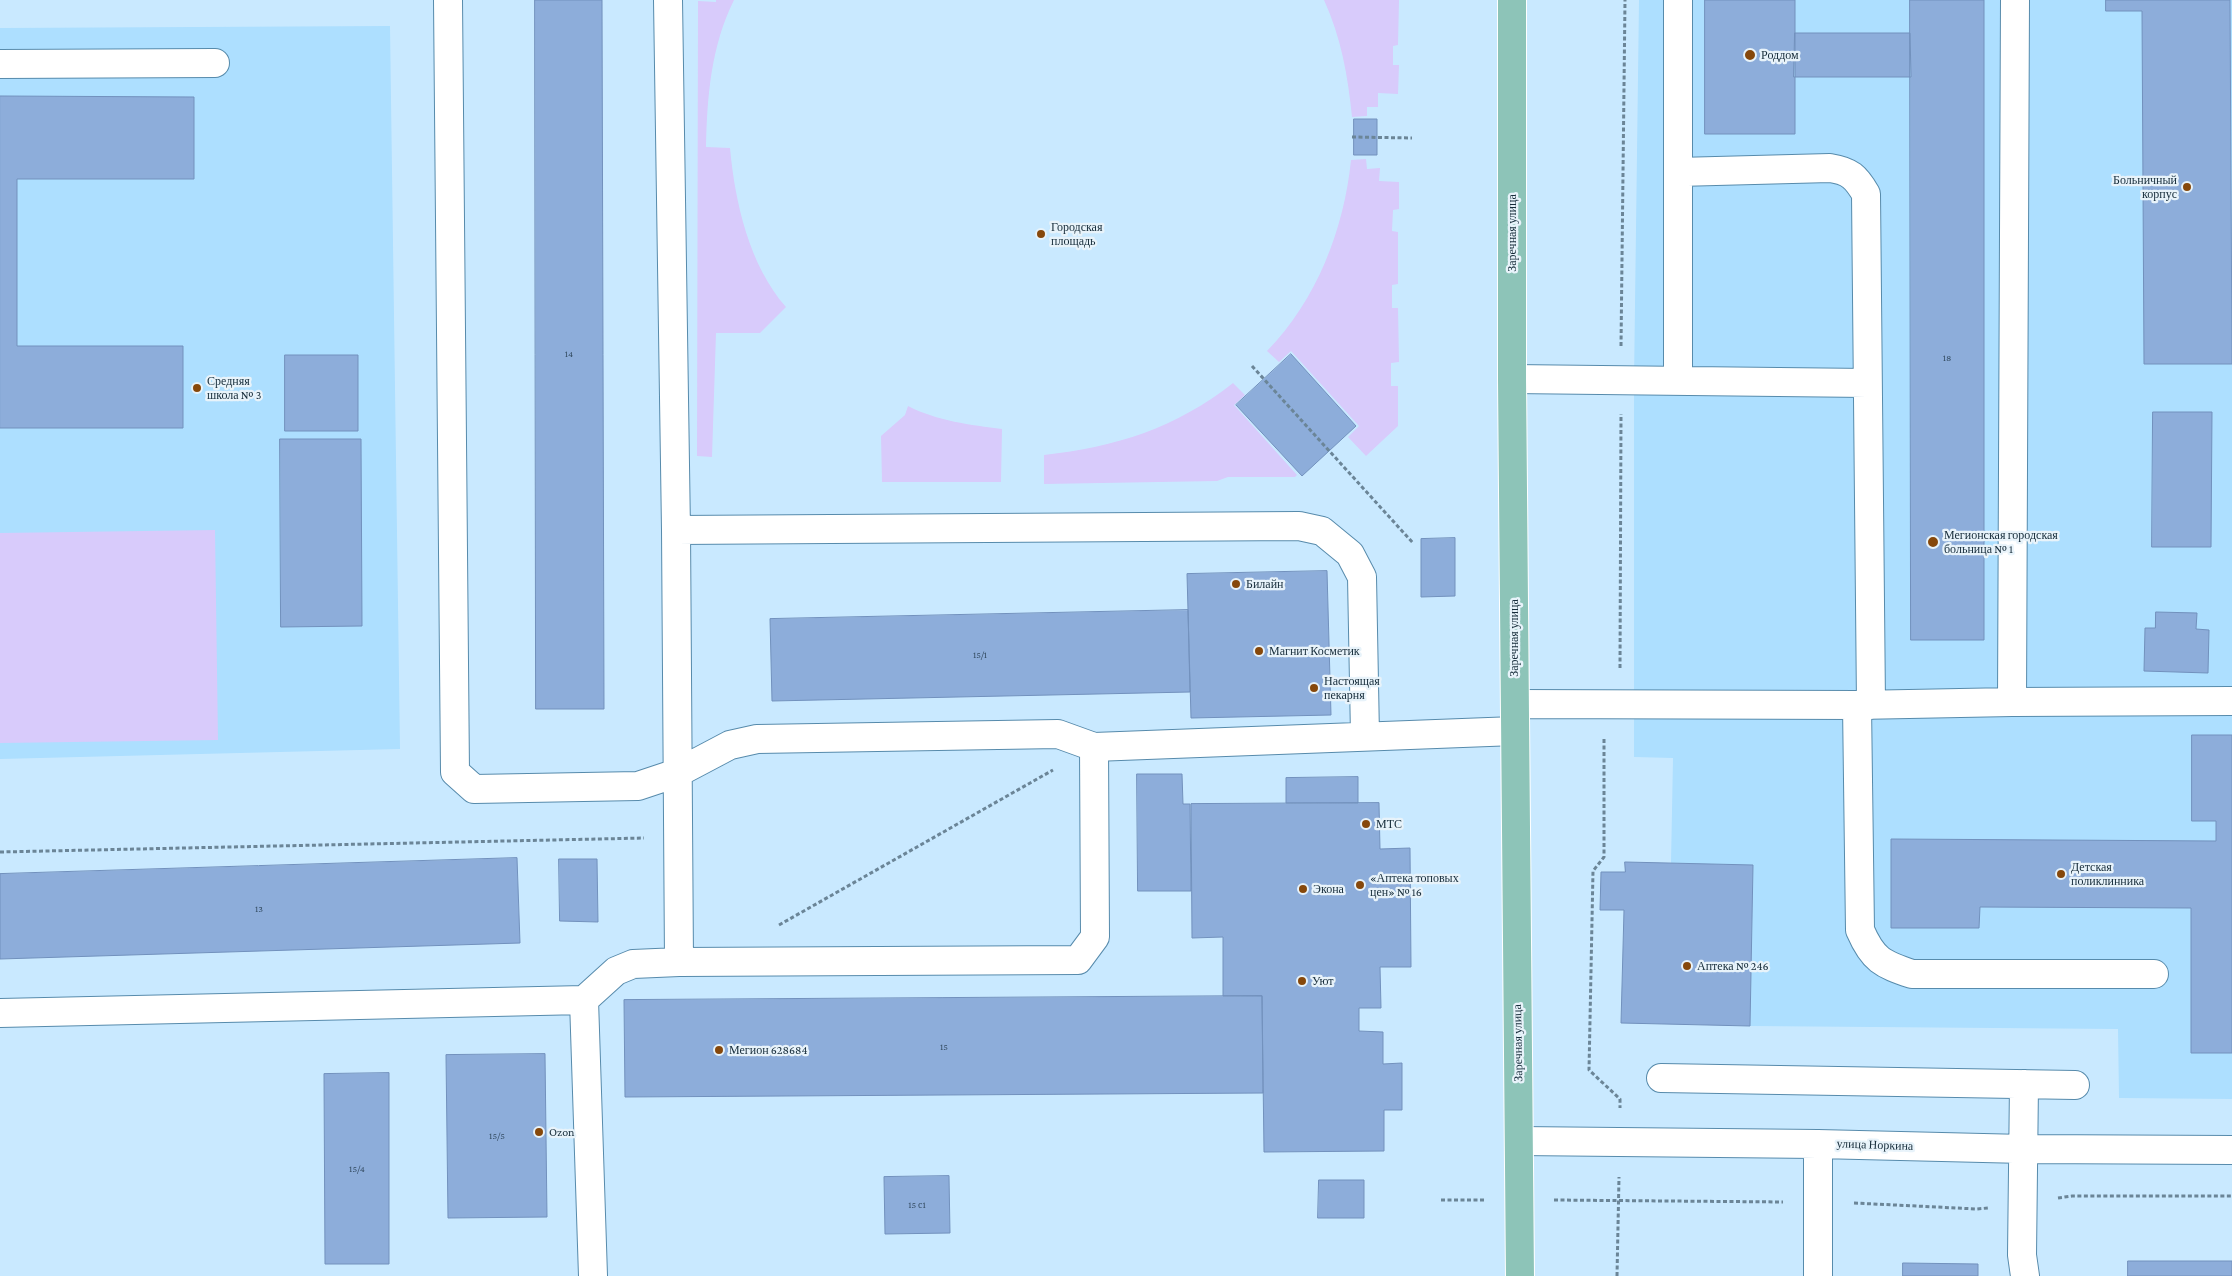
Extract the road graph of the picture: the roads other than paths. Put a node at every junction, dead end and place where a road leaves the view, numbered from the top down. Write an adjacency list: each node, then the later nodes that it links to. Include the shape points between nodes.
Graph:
1 (448, 0): 20 (street, via 455,772 474,790 638,786)
2 (668, 0): 12 (street)
3 (1512, 0): 9 (main road, Заречная улица)
4 (1678, 0): 8 (street)
5 (2015, 0): 14 (street)
6 (215, 63): 7 (street)
7 (0, 64)
8 (1678, 172): 10 (street); 11 (street, via 1830,168 1842,170 1858,180 1866,194)
9 (1512, 379): 10 (street); 15 (main road, Заречная улица)
10 (1678, 381): 11 (street)
11 (1867, 383): 16 (street)
12 (676, 530): 18 (street, via 1299,526 1322,531 1350,554 1362,577); 20 (street)
13 (2232, 701): 14 (street)
14 (2012, 702): 16 (street)
15 (1515, 704): 16 (street); 17 (main road, Заречная улица)
16 (1864, 705): 22 (street, via 1860,930 1868,948 1886,965 1912,974)
17 (1515, 731): 18 (street); 28 (main road, Заречная улица)
18 (1365, 736): 19 (street)
19 (1094, 747): 20 (street, via 1058,734 757,739 730,745); 21 (street, via 1095,937 1078,960)
20 (677, 773): 21 (street)
21 (679, 962): 23 (street, via 633,964 616,970)
22 (2154, 974)
23 (584, 1000): 24 (street); 32 (street)
24 (0, 1013)
25 (1660, 1078): 26 (street)
26 (2024, 1084): 27 (street); 30 (street)
27 (2074, 1085)
28 (1518, 1141): 29 (street, улица Норкина); 33 (main road, Заречная улица)
29 (1818, 1144): 30 (street, улица Норкина); 34 (street)
30 (2024, 1149): 31 (street, улица Норкина); 35 (street, via 2022,1255)
31 (2232, 1150)
32 (593, 1276)
33 (1520, 1276)
34 (1818, 1276)
35 (2025, 1276)

